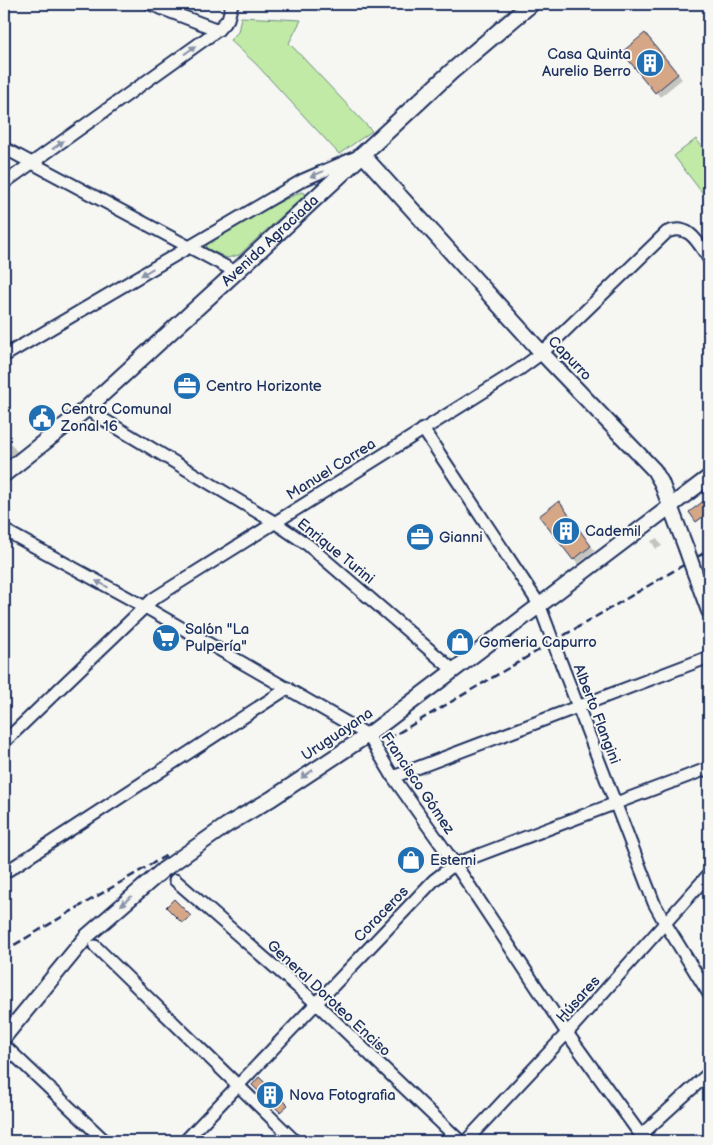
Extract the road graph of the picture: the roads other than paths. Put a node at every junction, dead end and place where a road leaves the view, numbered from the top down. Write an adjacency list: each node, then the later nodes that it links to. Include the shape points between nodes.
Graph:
1 (150, 4): 4 (street)
2 (232, 4): 4 (street, via 228,19)
3 (531, 4): 6 (main road, Avenida Agraciada)
4 (218, 30): 7 (street, one-way to 4)
5 (4, 148): 7 (street)
6 (362, 154): 9 (street, one-way to 9, via 303,180); 11 (main road, Avenida Agraciada); 12 (street, Capurro)
7 (32, 164): 8 (street); 9 (street)
8 (4, 183)
9 (188, 247): 11 (street); 13 (street, one-way to 13)
10 (709, 259): 12 (street, Manuel Correa, via 692,235 679,229 667,232)
11 (236, 272): 14 (main road, Avenida Agraciada)
12 (542, 353): 15 (street, Manuel Correa); 18 (street, Capurro, via 654,470)
13 (4, 356)
14 (86, 409): 16 (main road, Avenida Agraciada); 19 (street, Enrique Turini)
15 (423, 429): 19 (street, Manuel Correa); 21 (street, Alberto Flangini)
16 (4, 474)
17 (709, 478): 18 (street, Uruguayana)
18 (670, 506): 21 (street, Uruguayana); 23 (street, Capurro, bridge)
19 (274, 522): 22 (street, Manuel Correa); 25 (street, Enrique Turini, via 308,545)
20 (4, 530): 22 (street, Francisco Gómez, one-way to 20)
21 (539, 604): 25 (street, Uruguayana); 27 (street, Alberto Flangini, bridge)
22 (145, 607): 26 (street, Francisco Gómez); 29 (street, Manuel Correa)
23 (709, 611)
24 (709, 657): 27 (street)
25 (453, 670): 28 (street, Uruguayana)
26 (288, 688): 28 (street, Francisco Gómez); 34 (street)
27 (578, 707): 31 (street); 32 (street, Alberto Flangini)
28 (368, 735): 31 (street, Francisco Gómez); 42 (street, Uruguayana, one-way to 42, bridge, via 227,825 163,870 130,898 76,949)
29 (4, 742)
30 (709, 768): 32 (street, Coraceros)
31 (393, 777): 33 (street, Francisco Gómez)
32 (615, 803): 33 (street, Coraceros); 37 (street, Alberto Flangini)
33 (455, 864): 40 (street, Coraceros, via 434,880); 41 (street, Francisco Gómez)
34 (4, 873)
35 (709, 874): 37 (street, Húsares)
36 (175, 880): 40 (street, General Doroteo Enciso)
37 (665, 923): 39 (street, Alberto Flangini); 41 (street, Húsares)
38 (95, 946): 44 (street)
39 (709, 994)
40 (316, 1003): 44 (street, Coraceros); 49 (street, General Doroteo Enciso)
41 (567, 1033): 45 (street, Francisco Gómez); 50 (street, Húsares)
42 (6, 1043): 46 (street)
43 (709, 1073): 45 (street)
44 (238, 1086): 47 (street, Coraceros); 48 (street)
45 (643, 1138)
46 (105, 1141)
47 (185, 1141)
48 (295, 1141)
49 (460, 1141)
50 (466, 1141)

